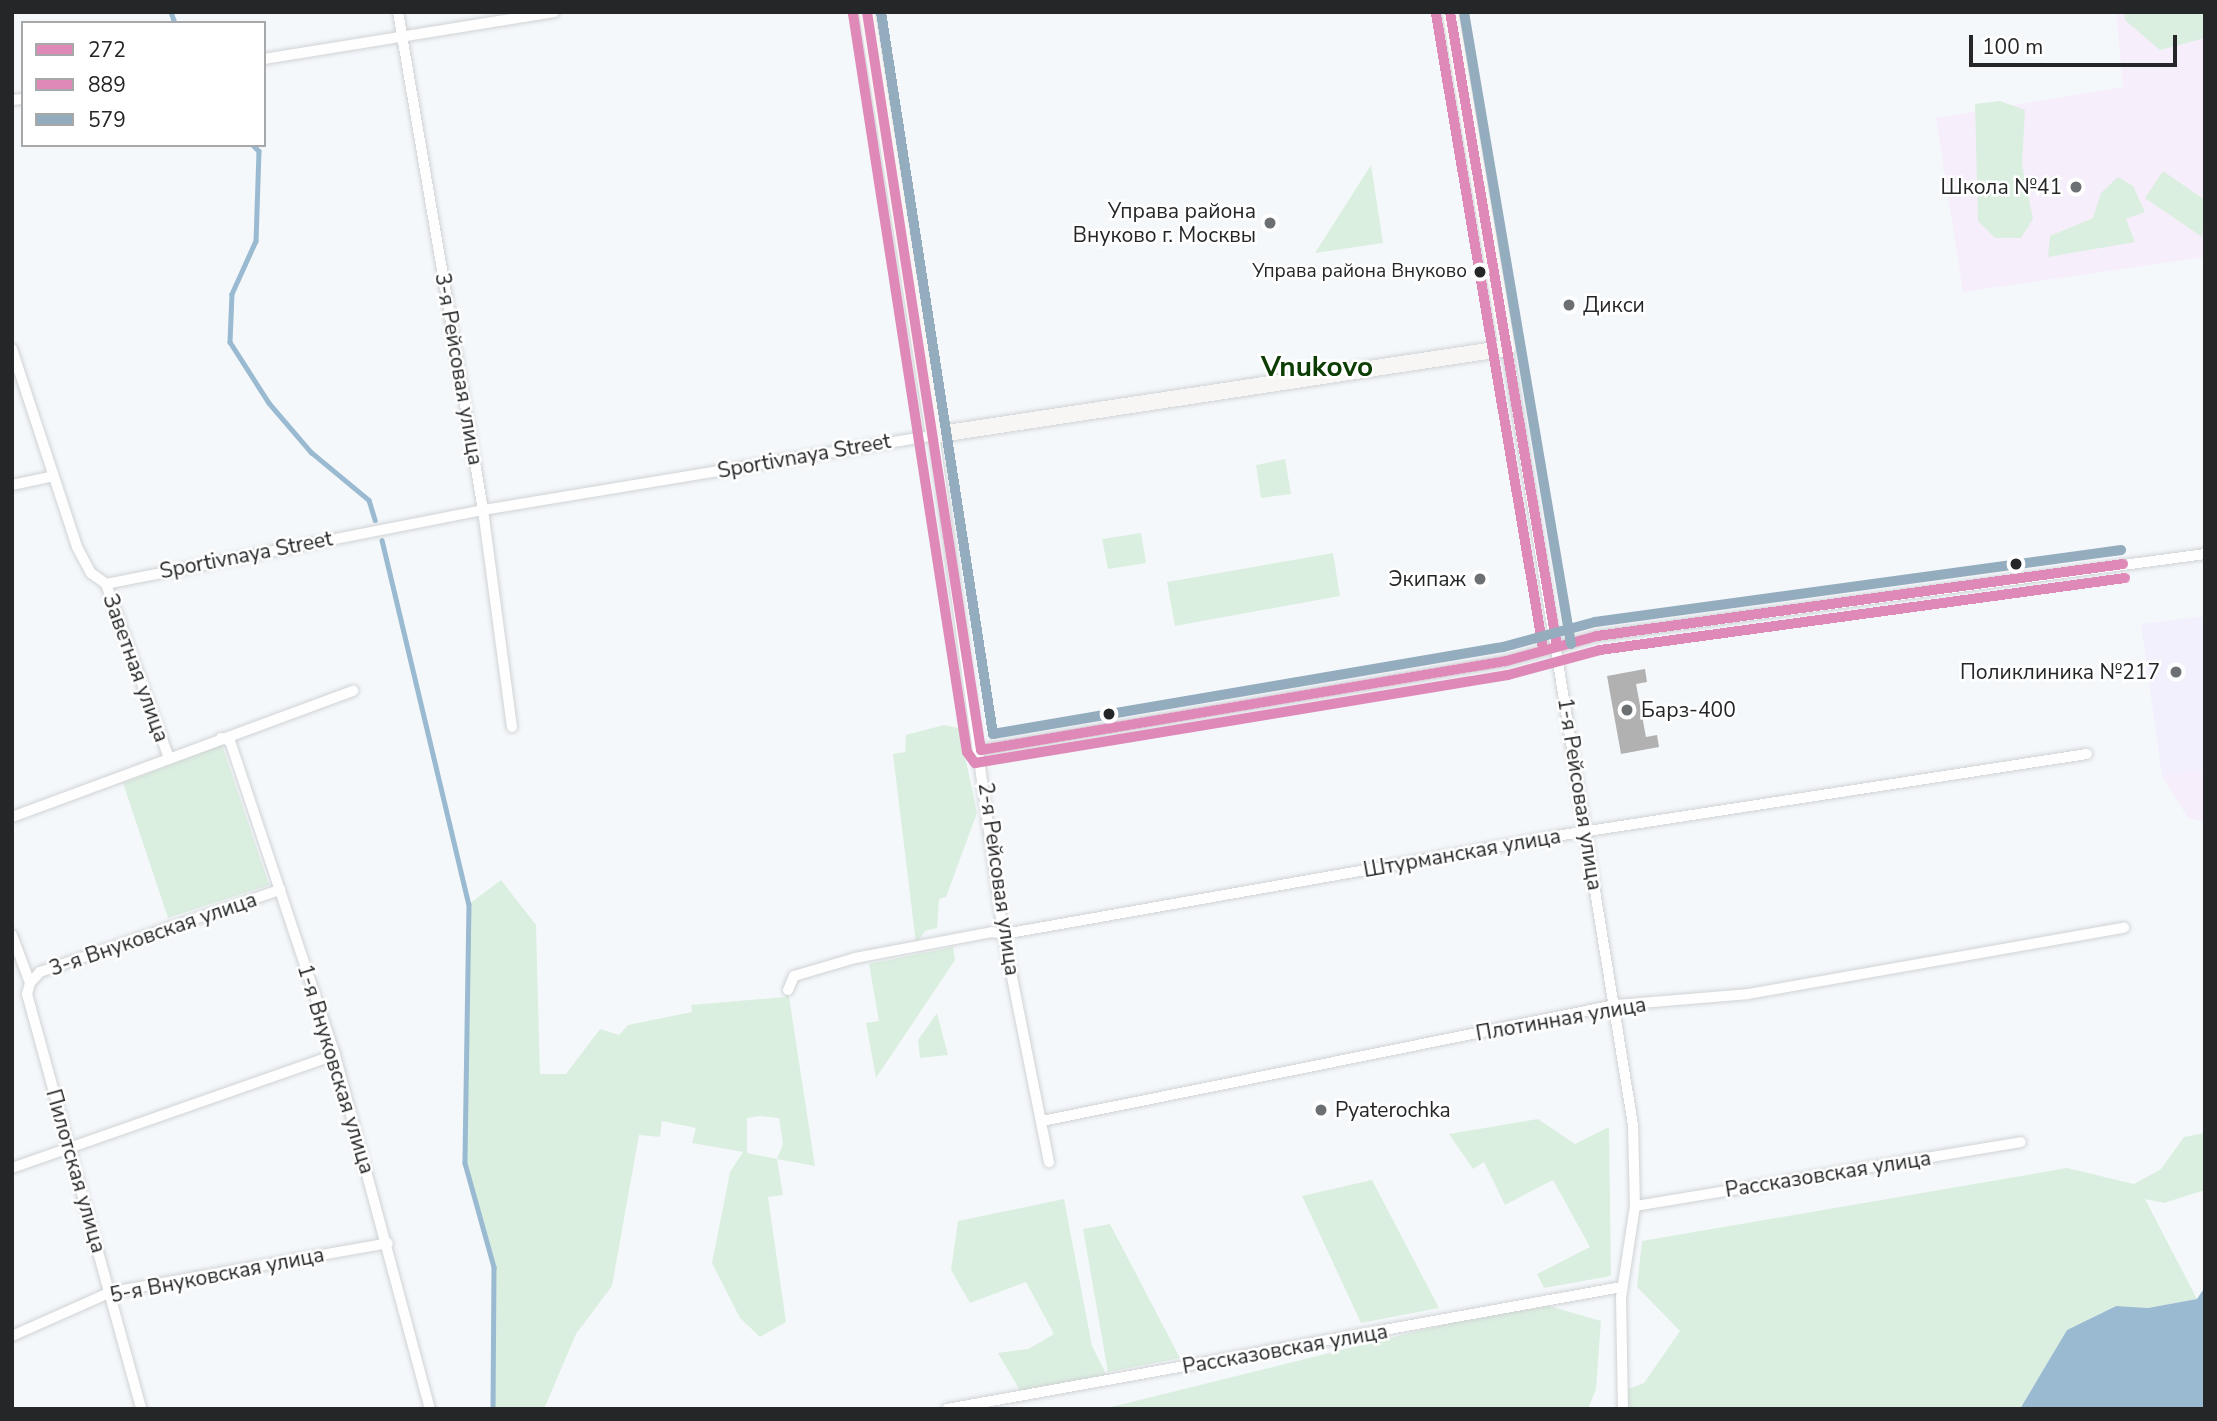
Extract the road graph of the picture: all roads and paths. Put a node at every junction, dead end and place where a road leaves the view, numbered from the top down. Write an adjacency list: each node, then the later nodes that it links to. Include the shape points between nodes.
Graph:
1 (398, 12): 5 (street, 3-я Рейсовая улица)
2 (554, 12): 5 (street)
3 (867, 12): 9 (street, 2-я Рейсовая улица)
4 (1450, 12): 7 (street, 1-я Рейсовая улица)
5 (402, 37): 6 (street); 12 (street, 3-я Рейсовая улица)
6 (266, 59)
7 (1507, 348): 9 (street, Sportivnaya Street); 15 (street, 1-я Рейсовая улица)
8 (12, 349): 10 (street, Заветная улица)
9 (934, 435): 12 (street, Sportivnaya Street); 19 (street, 2-я Рейсовая улица)
10 (50, 477): 11 (street); 14 (street, Заветная улица, via 77,547 91,573)
11 (12, 485)
12 (483, 510): 14 (street, Sportivnaya Street); 17 (street, 3-я Рейсовая улица)
13 (2205, 554): 15 (street)
14 (106, 584): 21 (street, Заветная улица)
15 (1557, 646): 19 (street, via 1506,661); 23 (street, 1-я Рейсовая улица)
16 (353, 691): 18 (street)
17 (512, 727)
18 (221, 738): 21 (street); 24 (street, 1-я Внуковская улица, via 230,741)
19 (981, 750): 26 (street, 2-я Рейсовая улица)
20 (2087, 754): 23 (street, Штурманская улица)
21 (167, 755): 22 (street)
22 (12, 817)
23 (1586, 832): 26 (street, Штурманская улица); 30 (street, 1-я Рейсовая улица)
24 (280, 890): 28 (street, 3-я Внуковская улица, via 40,972); 31 (street, 1-я Внуковская улица)
25 (2124, 929): 30 (street, Плотинная улица, via 1748,994)
26 (1004, 934): 29 (street, Штурманская улица, via 992,932 855,958 794,976); 32 (street, 2-я Рейсовая улица)
27 (12, 935): 28 (street, Пилотская улица)
28 (30, 983): 34 (street, Пилотская улица, via 27,994)
29 (788, 990)
30 (1615, 1005): 32 (street, Плотинная улица); 37 (street, 1-я Рейсовая улица, via 1633,1125)
31 (335, 1055): 34 (street); 38 (street, 1-я Внуковская улица)
32 (1042, 1121): 35 (street, 2-я Рейсовая улица)
33 (2021, 1142): 37 (street, Рассказовская улица)
34 (69, 1148): 36 (street); 40 (street, Пилотская улица)
35 (1049, 1162)
36 (12, 1168)
37 (1635, 1206): 39 (street, 1-я Рейсовая улица)
38 (388, 1243): 40 (street, 5-я Внуковская улица); 43 (street, 1-я Внуковская улица)
39 (1622, 1287): 44 (street, Рассказовская улица); 45 (street, 1-я Рейсовая улица)
40 (111, 1292): 41 (street, 5-я Внуковская улица); 42 (street, Пилотская улица)
41 (12, 1336)
42 (141, 1409)
43 (430, 1409)
44 (947, 1409)
45 (1623, 1409)

